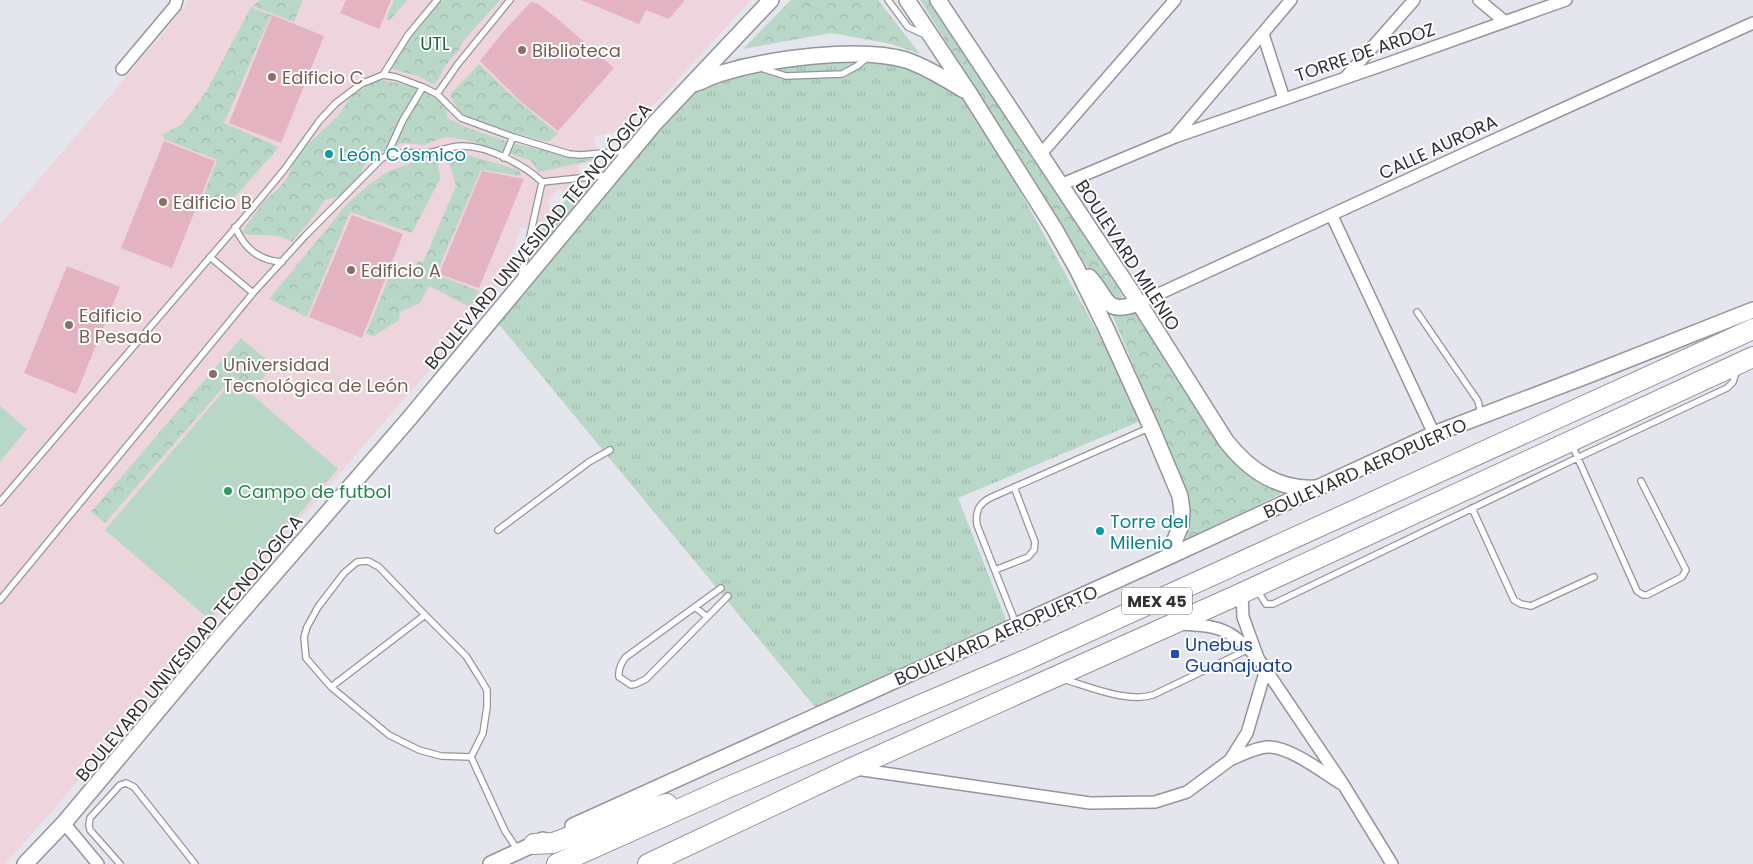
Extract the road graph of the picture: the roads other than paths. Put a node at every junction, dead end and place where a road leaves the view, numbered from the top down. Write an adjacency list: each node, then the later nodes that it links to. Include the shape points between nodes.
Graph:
1 (177, 0): 17 (street)
2 (437, 0): 18 (lane, via 408,35)
3 (510, 0): 23 (lane)
4 (771, 0): 20 (street, BOULEVARD UNIVESIDAD TECNOLÓGICA)
5 (888, 0): 16 (lane, via 908,27)
6 (907, 0): 16 (street)
7 (938, 0): 29 (street, BOULEVARD MILENIO)
8 (1175, 0): 29 (street)
9 (1292, 0): 15 (street)
10 (1414, 0): 19 (street)
11 (1479, 0): 13 (street)
12 (1566, 0): 13 (street, TORRE DE ARDOZ)
13 (1504, 21): 19 (street, TORRE DE ARDOZ)
14 (1753, 23): 34 (street, CALLE AURORA)
15 (1263, 34): 24 (street); 26 (street)
16 (932, 39): 22 (street)
17 (122, 68)
18 (383, 75): 21 (lane); 35 (lane, via 360,84 336,103)
19 (1345, 78): 24 (street, TORRE DE ARDOZ)
20 (690, 86): 22 (street, via 754,66 840,54 870,54 907,60 928,68); 27 (street, BOULEVARD UNIVESIDAD TECNOLÓGICA)
21 (423, 87): 23 (lane); 28 (lane)
22 (969, 93): 38 (street)
23 (436, 94): 25 (lane, via 461,118)
24 (1284, 99): 26 (street, TORRE DE ARDOZ)
25 (513, 137): 27 (lane, via 569,154); 30 (lane)
26 (1175, 137): 33 (street, TORRE DE ARDOZ)
27 (633, 151): 31 (street, BOULEVARD UNIVESIDAD TECNOLÓGICA)
28 (387, 155): 30 (lane, via 427,153 461,146); 37 (lane)
29 (1040, 155): 33 (street, BOULEVARD MILENIO)
30 (504, 158): 32 (lane, via 528,170)
31 (613, 174): 32 (lane); 39 (street, BOULEVARD UNIVESIDAD TECNOLÓGICA)
32 (542, 182): 39 (lane)
33 (1060, 185): 41 (street, BOULEVARD MILENIO)
34 (1332, 216): 41 (street, CALLE AURORA); 48 (street)
35 (234, 228): 36 (lane); 37 (lane, via 250,251 265,260)
36 (210, 257): 40 (lane); 54 (lane)
37 (282, 262): 40 (lane)
38 (1077, 269): 41 (street, via 1093,281 1110,306 1121,309); 47 (street)
39 (518, 289): 78 (street, BOULEVARD UNIVESIDAD TECNOLÓGICA)
40 (253, 293): 63 (lane)
41 (1139, 303): 53 (street, BOULEVARD MILENIO, via 1217,429 1237,455 1260,474 1281,484)
42 (1753, 310): 46 (street, BOULEVARD AEROPUERTO)
43 (1417, 312): 46 (lane, via 1478,401)
44 (1753, 329): 77 (highway, BOULEVARD AEROPUERTO / MEX 45, via 1028,659)
45 (1745, 360): 49 (highway, MEX 45)
46 (1481, 416): 48 (street, BOULEVARD AEROPUERTO)
47 (1151, 427): 52 (lane); 57 (street, via 1180,496 1182,511 1181,525)
48 (1434, 434): 53 (street, BOULEVARD AEROPUERTO)
49 (1574, 449): 51 (lane, via 1636,592 1643,595 1682,577 1686,570); 55 (lane); 61 (highway, MEX 45)
50 (610, 450): 56 (lane)
51 (1641, 481)
52 (1014, 487): 58 (lane, via 986,500 977,511 977,525); 58 (lane, via 1035,542 1034,550 1028,557)
53 (1319, 488): 57 (street, BOULEVARD AEROPUERTO)
54 (0, 502)
55 (1472, 508): 59 (lane, via 1514,600 1521,604 1531,606); 61 (lane, via 1273,604 1264,602)
56 (498, 530)
57 (1168, 557): 68 (street, BOULEVARD AEROPUERTO)
58 (995, 570): 68 (lane)
59 (1594, 577)
60 (721, 588): 64 (lane)
61 (1248, 589): 67 (highway, MEX 45); 69 (street, via 1243,618)
62 (728, 596): 66 (lane)
63 (0, 600)
64 (695, 608): 66 (lane); 66 (lane, via 626,657 621,663 619,677 631,685 646,679)
65 (425, 615): 72 (lane); 72 (lane, via 379,567 357,562 318,608 305,632 306,658); 73 (lane, via 466,656 487,690 482,733)
66 (707, 617)
67 (1172, 624): 69 (street, via 1214,627); 71 (highway, MEX 45)
68 (1017, 626): 79 (street, BOULEVARD AEROPUERTO)
69 (1252, 648): 70 (street); 71 (lane, via 1144,698 1128,697)
70 (1266, 669): 74 (street, via 1247,733); 76 (street)
71 (1054, 677): 75 (highway, MEX 45)
72 (331, 687): 73 (lane, via 375,725 419,750 441,756)
73 (471, 756): 79 (lane, via 505,831)
74 (1230, 760): 75 (street, via 1187,792 1155,802 1121,803 1090,803); 76 (street, via 1265,748 1279,749)
75 (852, 768): 80 (highway, MEX 45)
76 (1342, 784): 87 (street)
77 (729, 787): 79 (highway, via 631,814 553,843); 86 (highway, BOULEVARD AEROPUERTO / MEX 45)
78 (64, 823): 81 (street, BOULEVARD UNIVESIDAD TECNOLÓGICA); 82 (street)
79 (526, 848): 85 (street, BOULEVARD AEROPUERTO)
80 (664, 859)
81 (25, 864)
82 (98, 864)
83 (120, 864): 84 (lane, via 89,825 90,818 120,785 126,783 134,787)
84 (195, 864)
85 (491, 864)
86 (557, 864)
87 (1392, 864)

